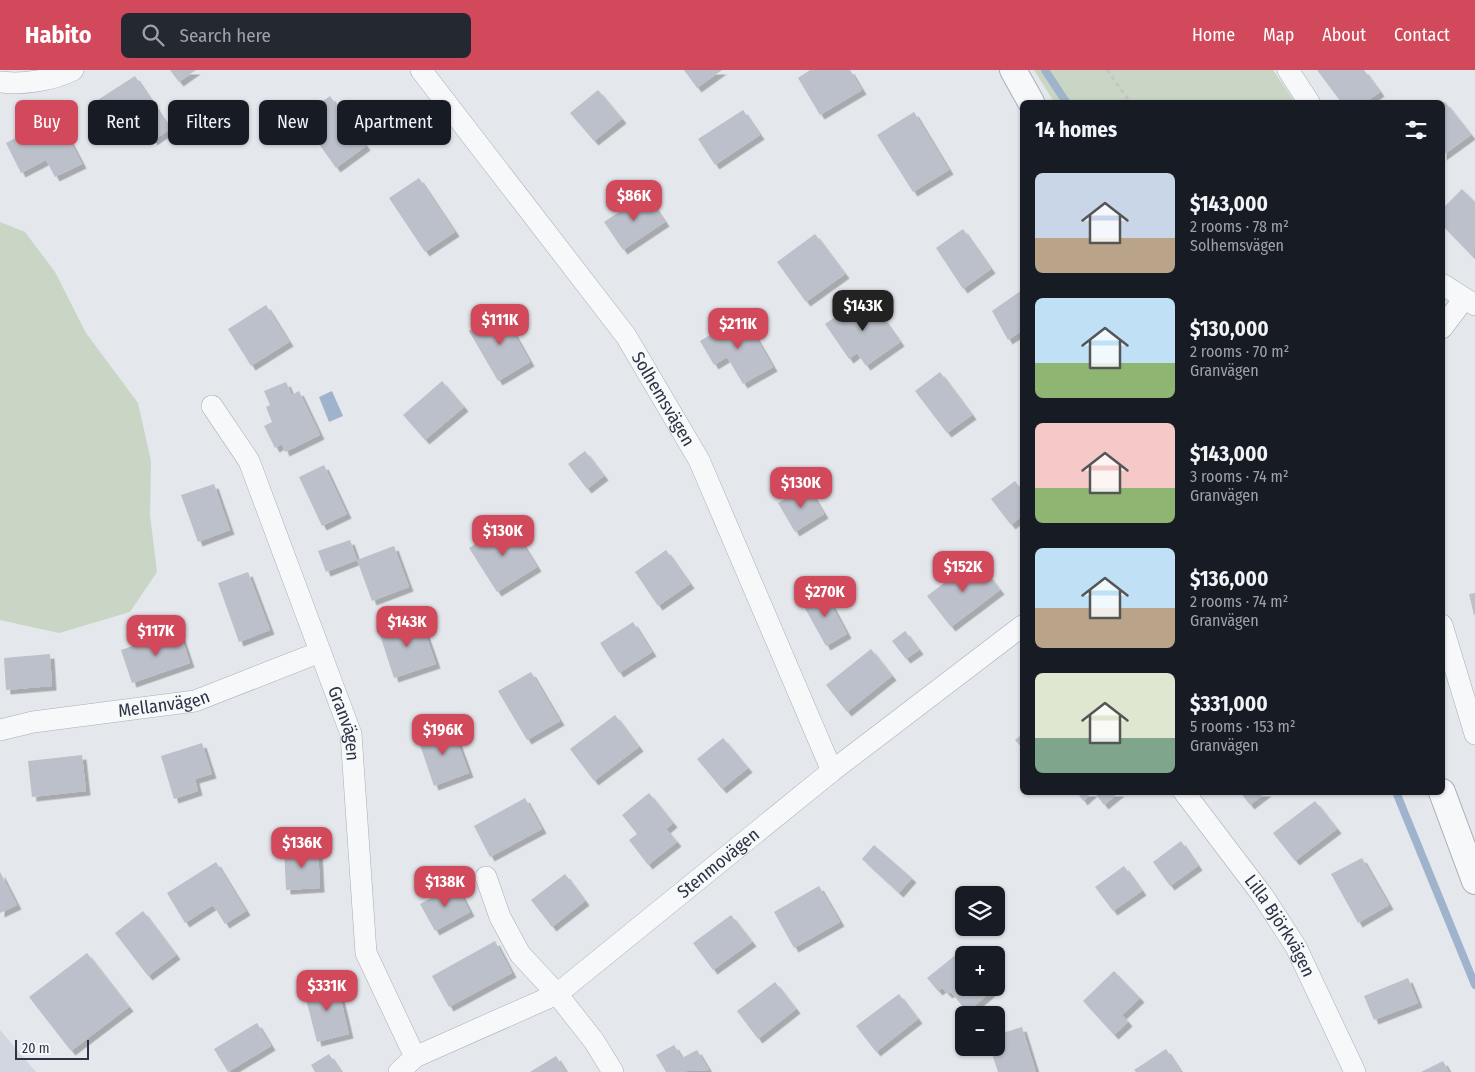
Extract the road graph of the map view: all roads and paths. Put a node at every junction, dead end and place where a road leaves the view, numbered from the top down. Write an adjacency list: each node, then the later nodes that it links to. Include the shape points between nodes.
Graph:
1 (73, 70): 6 (street, via 61,76)
2 (421, 70): 19 (street, Solhemsvägen, via 626,336 699,460)
3 (1013, 70): 7 (street)
4 (1107, 70): 8 (path)
5 (1288, 70): 9 (street)
6 (0, 82)
7 (1031, 100)
8 (1129, 100)
9 (1307, 100)
10 (1445, 286): 11 (street)
11 (1470, 302): 12 (street)
12 (1445, 325)
13 (212, 406): 16 (street, Granvägen, via 249,461)
14 (1020, 628): 19 (street, Stenmovägen)
15 (1445, 635): 18 (street)
16 (320, 652): 17 (street, Mellanvägen, via 195,701 33,722); 25 (street, Granvägen, via 351,734 366,953)
17 (0, 730)
18 (1475, 734)
19 (832, 771): 24 (street, Stenmovägen)
20 (1186, 795): 28 (street, Lilla Björkvägen, via 1263,896 1296,947)
21 (1443, 795): 23 (street)
22 (486, 877): 24 (street, via 500,917 520,954)
23 (1475, 882)
24 (557, 994): 25 (street, Stenmovägen); 27 (street, via 594,1041)
25 (414, 1057): 26 (street, Stenmovägen)
26 (399, 1072)
27 (613, 1072)
28 (1355, 1072)

